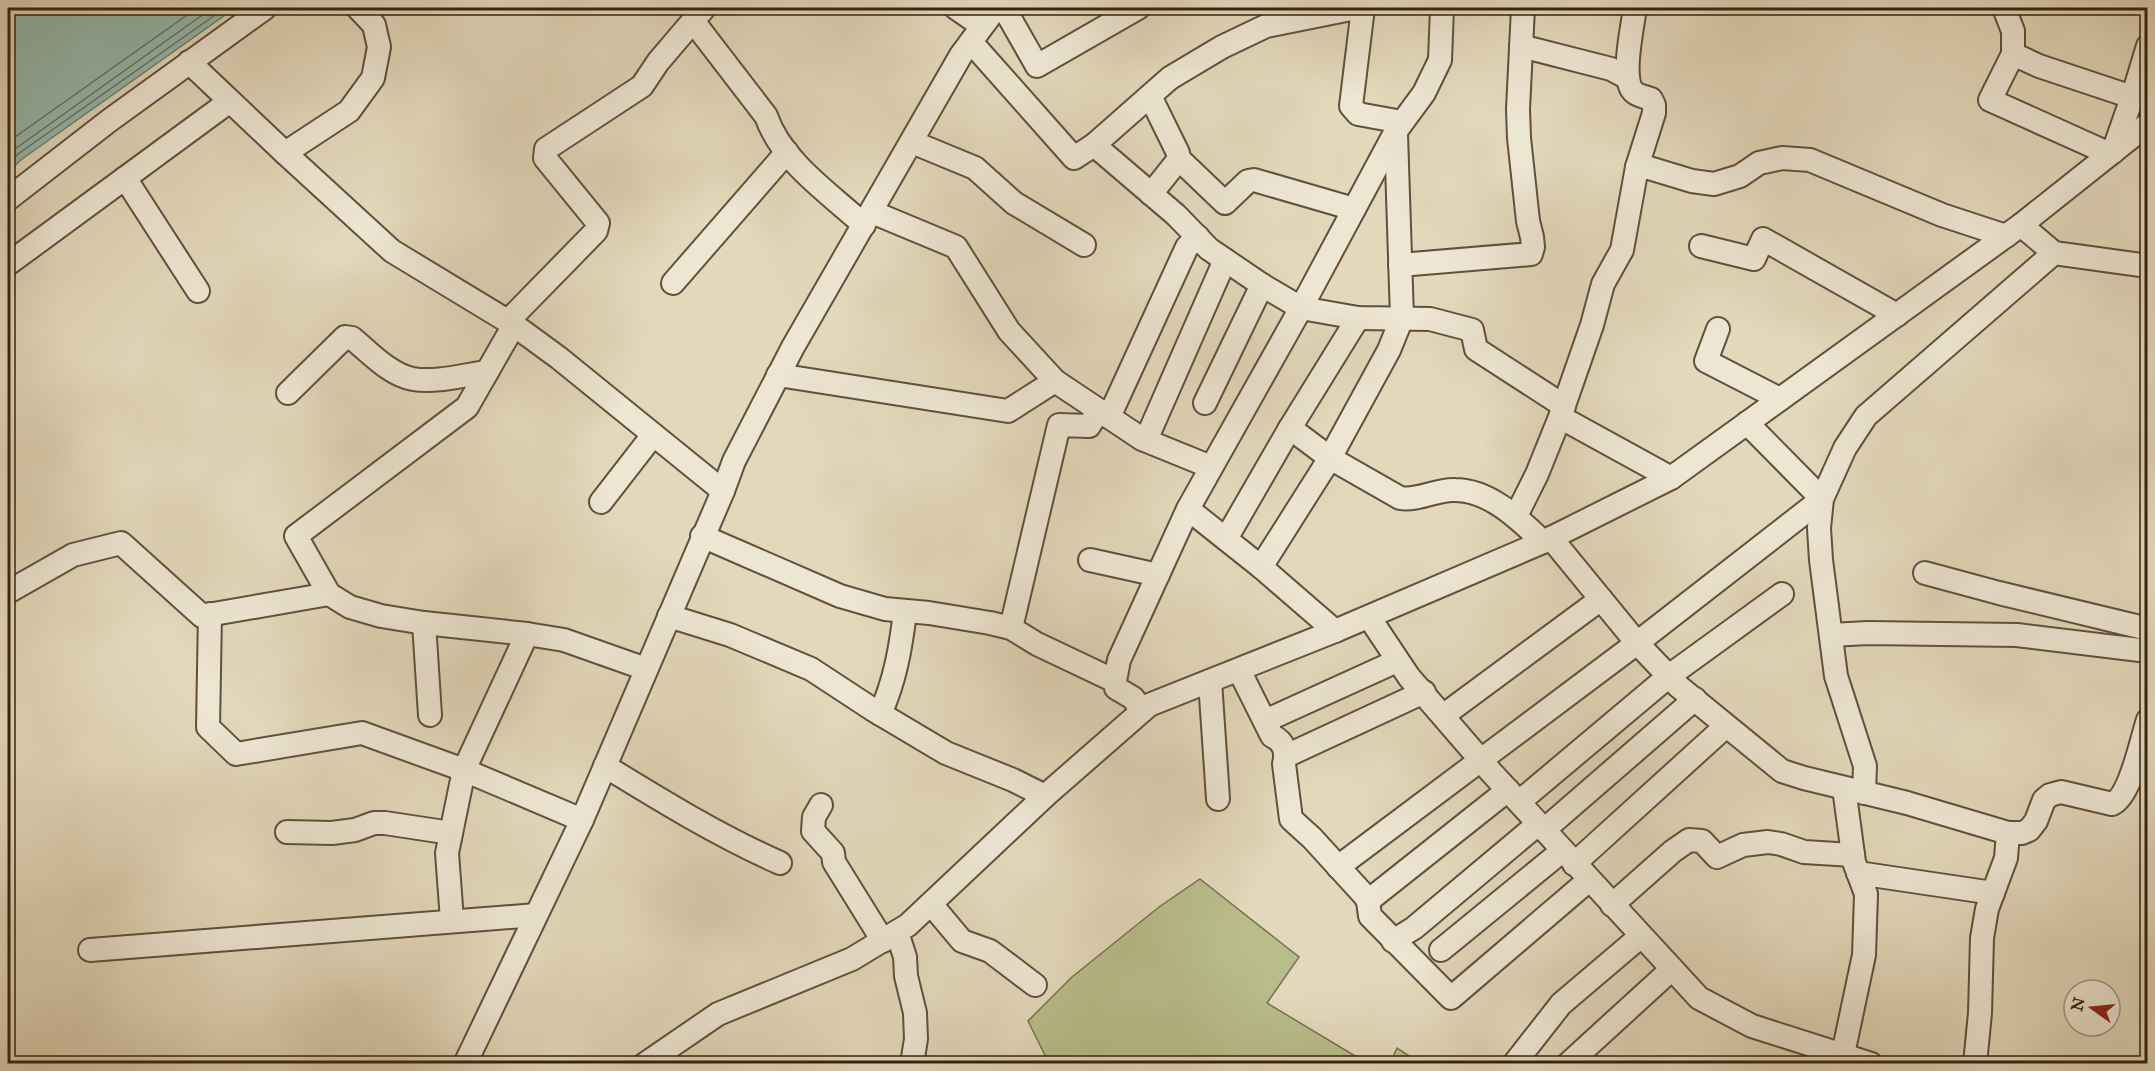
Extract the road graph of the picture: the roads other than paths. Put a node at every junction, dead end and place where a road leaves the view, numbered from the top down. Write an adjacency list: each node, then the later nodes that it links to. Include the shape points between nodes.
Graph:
1 (265, 8): 18 (street)
2 (358, 8): 29 (street, via 374,25 379,47 373,78 349,111)
3 (956, 8): 14 (street)
4 (996, 8): 14 (street)
5 (1004, 8): 6 (street, via 1037,66)
6 (1138, 8)
7 (1356, 8): 20 (street, via 1266,26 1170,78)
8 (1363, 8): 24 (street, via 1351,106 1358,114)
9 (1442, 8): 24 (street, via 1440,60 1424,93)
10 (1522, 8): 15 (street)
11 (1635, 8): 19 (street)
12 (2004, 8): 17 (street, via 2013,31)
13 (699, 14): 28 (street); 53 (street, via 642,86 546,149 545,158 598,223 596,231)
14 (976, 34): 25 (street); 26 (street, via 1074,158)
15 (1521, 46): 19 (street, via 1611,69); 44 (street, via 1519,138 1531,254)
16 (2148, 46): 21 (street)
17 (2013, 54): 21 (street); 27 (street, via 1990,100)
18 (189, 62): 22 (street); 34 (street)
19 (1628, 78): 31 (street, via 1631,89 1651,99 1654,105)
20 (1150, 96): 26 (street); 30 (street)
21 (2132, 97): 27 (street)
22 (230, 101): 29 (street); 32 (street)
23 (2148, 124): 27 (street)
24 (1399, 127): 35 (street); 44 (street)
25 (912, 142): 36 (street); 39 (street, via 975,168 1014,203)
26 (1094, 145): 33 (street)
27 (2125, 146): 37 (street)
28 (787, 152): 36 (street, via 800,167); 46 (street)
29 (285, 153): 53 (street, via 392,251)
30 (1179, 159): 33 (street); 35 (street, via 1225,203 1254,180)
31 (1637, 167): 37 (street, via 1714,184 1782,158 1810,160 1942,215); 63 (street, via 1622,250 1603,284)
32 (125, 178): 43 (street); 48 (street)
33 (1150, 194): 38 (street)
34 (8, 199)
35 (1354, 209): 49 (street)
36 (868, 218): 57 (street); 58 (street, via 956,247 1009,331)
37 (2014, 231): 41 (street); 50 (street)
38 (1198, 237): 42 (street); 64 (street, via 1187,247)
39 (1084, 245)
40 (1701, 246): 50 (street, via 1754,259 1763,239)
41 (2054, 253): 45 (street); 73 (street, via 1866,416 1845,448)
42 (1225, 260): 47 (street); 68 (street)
43 (8, 264)
44 (1400, 265): 52 (street)
45 (2148, 266)
46 (673, 283)
47 (1262, 285): 49 (street); 55 (street)
48 (198, 291)
49 (1301, 308): 51 (street); 59 (street)
50 (1897, 315): 61 (street)
51 (1358, 318): 52 (street); 66 (street)
52 (1402, 318): 63 (street, via 1430,319 1472,330 1476,349); 69 (street, via 1389,350)
53 (511, 323): 56 (street); 67 (street)
54 (1718, 329): 61 (street, via 1706,361)
55 (1224, 363): 59 (street); 62 (street)
56 (487, 372): 60 (street, via 413,379 345,337); 85 (street, via 467,407 296,536)
57 (778, 375): 58 (street, via 1008,411); 72 (street)
58 (1055, 381): 64 (street)
59 (1260, 381): 70 (street)
60 (288, 393)
61 (1780, 399): 65 (street)
62 (1204, 403)
63 (1562, 412): 71 (street); 76 (street)
64 (1104, 414): 68 (street); 93 (street, via 1089,426 1059,425)
65 (1747, 423): 71 (street); 73 (street)
66 (1290, 428): 69 (street); 78 (street)
67 (653, 435): 72 (street); 74 (street)
68 (1146, 440): 70 (street)
69 (1330, 458): 76 (street, via 1400,498 1411,500 1455,489 1479,494); 81 (street)
70 (1211, 467): 75 (street)
71 (1671, 478): 79 (street)
72 (723, 491): 77 (street)
73 (1822, 499): 97 (street, via 1821,560); 98 (street)
74 (601, 502)
75 (1188, 509): 78 (street); 83 (street)
76 (1516, 516): 79 (street)
77 (702, 536): 88 (street, via 840,596); 90 (street)
78 (1226, 539): 81 (street)
79 (1547, 540): 87 (street); 91 (street)
80 (1090, 560): 83 (street)
81 (1261, 567): 95 (street)
82 (1925, 573): 94 (street)
83 (1158, 575): 104 (street, via 1119,660)
84 (8, 592): 89 (street, via 73,555 121,543 202,616)
85 (329, 594): 89 (street); 92 (street, via 350,607)
86 (1782, 594): 103 (street)
87 (1601, 599): 98 (street); 111 (street)
88 (905, 611): 93 (street); 109 (street, via 891,691)
89 (210, 614): 118 (street, via 208,727 236,754 362,733)
90 (669, 616): 101 (street); 109 (street, via 730,635 811,669)
91 (1369, 617): 95 (street); 100 (street)
92 (424, 623): 96 (street); 110 (street)
93 (1011, 628): 104 (street)
94 (2148, 629)
95 (1335, 631): 102 (street)
96 (526, 634): 101 (street, via 564,640); 118 (street)
97 (1831, 634): 99 (street, via 2017,635); 119 (street, via 1836,676 1865,766)
98 (1636, 643): 103 (street); 116 (street)
99 (2148, 651)
100 (1397, 661): 106 (street); 113 (street)
101 (646, 669): 117 (street)
102 (1239, 669): 105 (street); 113 (street)
103 (1669, 676): 107 (street); 121 (street)
104 (1115, 681): 108 (street, via 1116,688 1133,698)
105 (1210, 681): 108 (street); 122 (street)
106 (1424, 692): 111 (street); 115 (street)
107 (1695, 699): 114 (street); 125 (street)
108 (1142, 711): 120 (street)
109 (880, 714): 120 (street, via 946,753)
110 (430, 715)
111 (1444, 715): 116 (street)
112 (2148, 720): 128 (street, via 2128,785 2118,801 2112,804 2061,792 2050,795 2029,830)
113 (1265, 721): 115 (street, via 1272,736 1285,748)
114 (1726, 726): 119 (street, via 1782,771); 131 (street)
115 (1286, 756): 132 (street, via 1291,819)
116 (1480, 759): 121 (street); 132 (street)
117 (605, 766): 124 (street); 129 (street, via 671,807)
118 (464, 770): 124 (street); 127 (street)
119 (1854, 790): 128 (street); 130 (street)
120 (1046, 796): 135 (street)
121 (1513, 796): 125 (street); 134 (street)
122 (1218, 799)
123 (822, 805): 139 (street, via 814,817 813,831)
124 (582, 820): 137 (street)
125 (1541, 827): 131 (street); 141 (street)
126 (287, 832): 127 (street, via 332,833 385,823)
127 (451, 833): 138 (street, via 447,853)
128 (2008, 833): 133 (street, via 2006,858)
129 (780, 863)
130 (1856, 864): 133 (street); 136 (street, via 1768,842 1743,845 1717,856 1702,842 1689,840); 146 (street, via 1866,894 1864,955)
131 (1575, 865): 136 (street); 141 (street, via 1451,998); 143 (street)
132 (1338, 867): 134 (street)
133 (1993, 893): 153 (street, via 1982,938)
134 (1368, 901): 141 (street, via 1370,916)
135 (931, 904): 139 (street); 145 (street, via 962,941 990,951)
136 (1612, 904): 140 (street)
137 (536, 915): 138 (street); 147 (street)
138 (452, 920): 142 (street)
139 (890, 936): 148 (street, via 852,959 718,1014); 149 (street, via 905,957 915,1013)
140 (1641, 936): 144 (street); 150 (street, via 1561,1004)
141 (1393, 941)
142 (90, 950)
143 (1441, 950)
144 (1672, 969): 146 (street, via 1699,998 1752,1026); 151 (street)
145 (1035, 985)
146 (1843, 1054): 152 (street)
147 (465, 1064)
148 (645, 1064)
149 (912, 1064)
150 (1514, 1064)
151 (1568, 1064)
152 (1871, 1064)
153 (1975, 1064)

